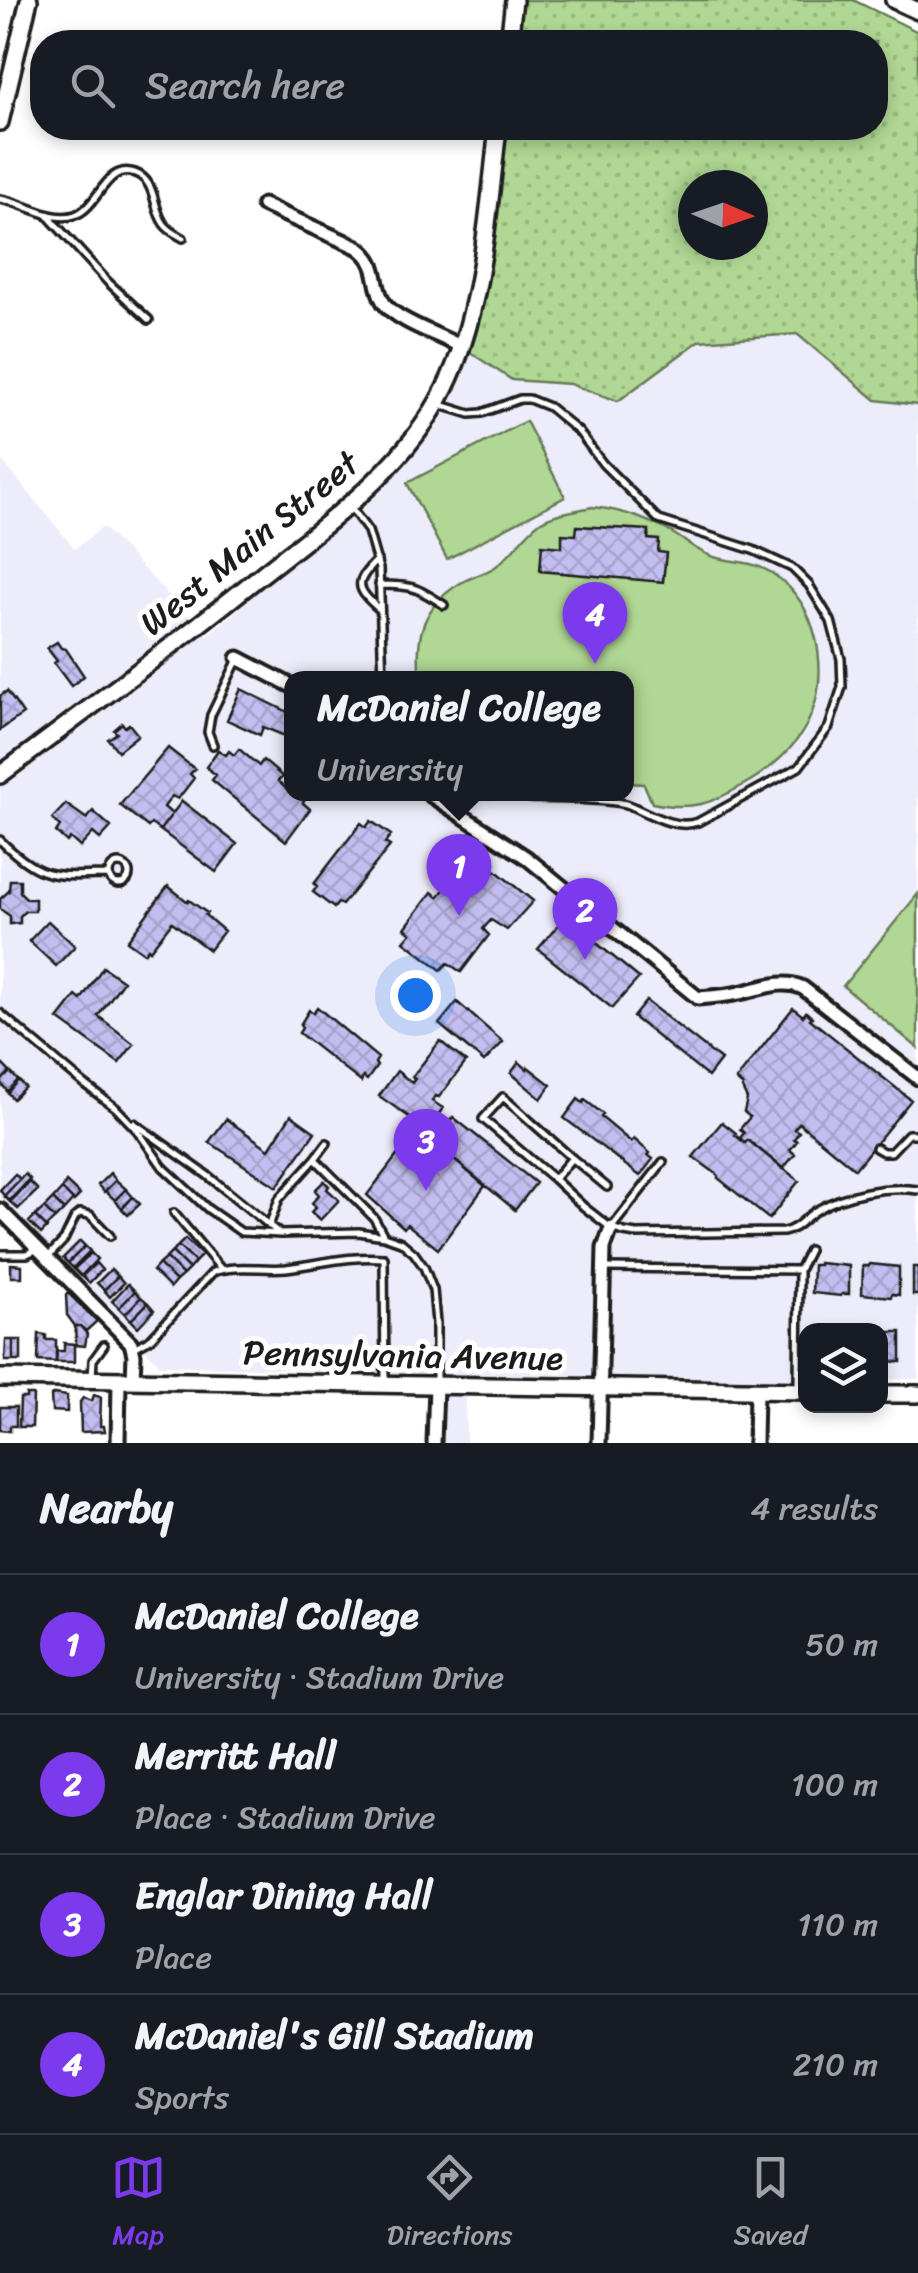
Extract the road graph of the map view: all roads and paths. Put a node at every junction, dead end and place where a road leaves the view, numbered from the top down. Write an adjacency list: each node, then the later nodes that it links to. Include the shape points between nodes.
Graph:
1 (29, 0): 6 (main road)
2 (514, 0): 5 (main road)
3 (894, 0): 4 (main road)
4 (918, 11)
5 (510, 30)
6 (0, 122)
7 (496, 140): 13 (main road, West Main Street)
8 (0, 199): 10 (lane)
9 (263, 205): 13 (street, via 357,247 375,269 390,310)
10 (42, 212): 11 (lane, via 74,216 114,176 135,173 149,183 167,228); 12 (lane)
11 (183, 238)
12 (149, 320)
13 (462, 346): 14 (main road, West Main Street)
14 (436, 404): 15 (main road, West Main Street); 26 (lane, via 470,414 520,399 549,407 658,520 792,568 832,621 842,687 828,726 800,767 687,826 624,803)
15 (349, 506): 16 (lane, via 368,531); 24 (main road, West Main Street)
16 (377, 560): 17 (lane); 19 (lane, via 359,583)
17 (379, 584): 18 (lane, via 407,585); 19 (lane)
18 (444, 605)
19 (380, 609): 21 (lane)
20 (238, 658): 22 (street); 23 (lane, via 211,716)
21 (382, 671)
22 (284, 682)
23 (213, 745)
24 (0, 776)
25 (440, 801): 30 (street, via 527,858 698,998 795,984)
26 (587, 801)
27 (0, 840): 28 (lane, via 41,872)
28 (109, 875)
29 (0, 1013): 31 (lane)
30 (918, 1078)
31 (127, 1119): 43 (lane); 45 (lane, via 163,1167 208,1209 240,1232)
32 (918, 1134): 34 (lane, via 908,1134 890,1152)
33 (327, 1143): 36 (lane)
34 (876, 1148)
35 (572, 1158): 38 (lane); 38 (lane, via 503,1097 482,1119); 39 (lane)
36 (315, 1159): 43 (lane, via 280,1198); 47 (lane)
37 (663, 1162): 44 (lane)
38 (554, 1179): 44 (lane)
39 (606, 1187)
40 (918, 1190): 44 (lane, via 841,1200 783,1232 636,1234)
41 (0, 1210): 49 (street)
42 (174, 1213): 52 (lane)
43 (270, 1226): 45 (lane)
44 (611, 1228): 51 (street)
45 (280, 1234): 47 (lane)
46 (110, 1236): 49 (lane, via 80,1213 64,1240)
47 (384, 1236): 61 (lane, via 414,1252 432,1282)
48 (809, 1250): 53 (lane)
49 (43, 1253): 50 (lane); 56 (street)
50 (0, 1254)
51 (605, 1268): 53 (lane); 62 (street)
52 (221, 1269): 56 (lane); 60 (lane, via 384,1258)
53 (798, 1270): 54 (lane)
54 (800, 1323)
55 (104, 1344): 58 (lane, via 93,1360)
56 (134, 1348): 59 (street)
57 (0, 1378): 58 (main road, Pennsylvania Avenue)
58 (92, 1380): 59 (main road, Pennsylvania Avenue)
59 (126, 1380): 60 (main road, Pennsylvania Avenue); 67 (street)
60 (385, 1384): 61 (main road, Pennsylvania Avenue)
61 (436, 1386): 62 (main road, Pennsylvania Avenue); 68 (street)
62 (600, 1389): 63 (main road, Pennsylvania Avenue); 69 (street)
63 (756, 1391): 64 (main road, Pennsylvania Avenue); 70 (street)
64 (798, 1391)
65 (888, 1394): 66 (main road)
66 (918, 1394)
67 (118, 1443)
68 (434, 1443)
69 (598, 1443)
70 (755, 1443)

